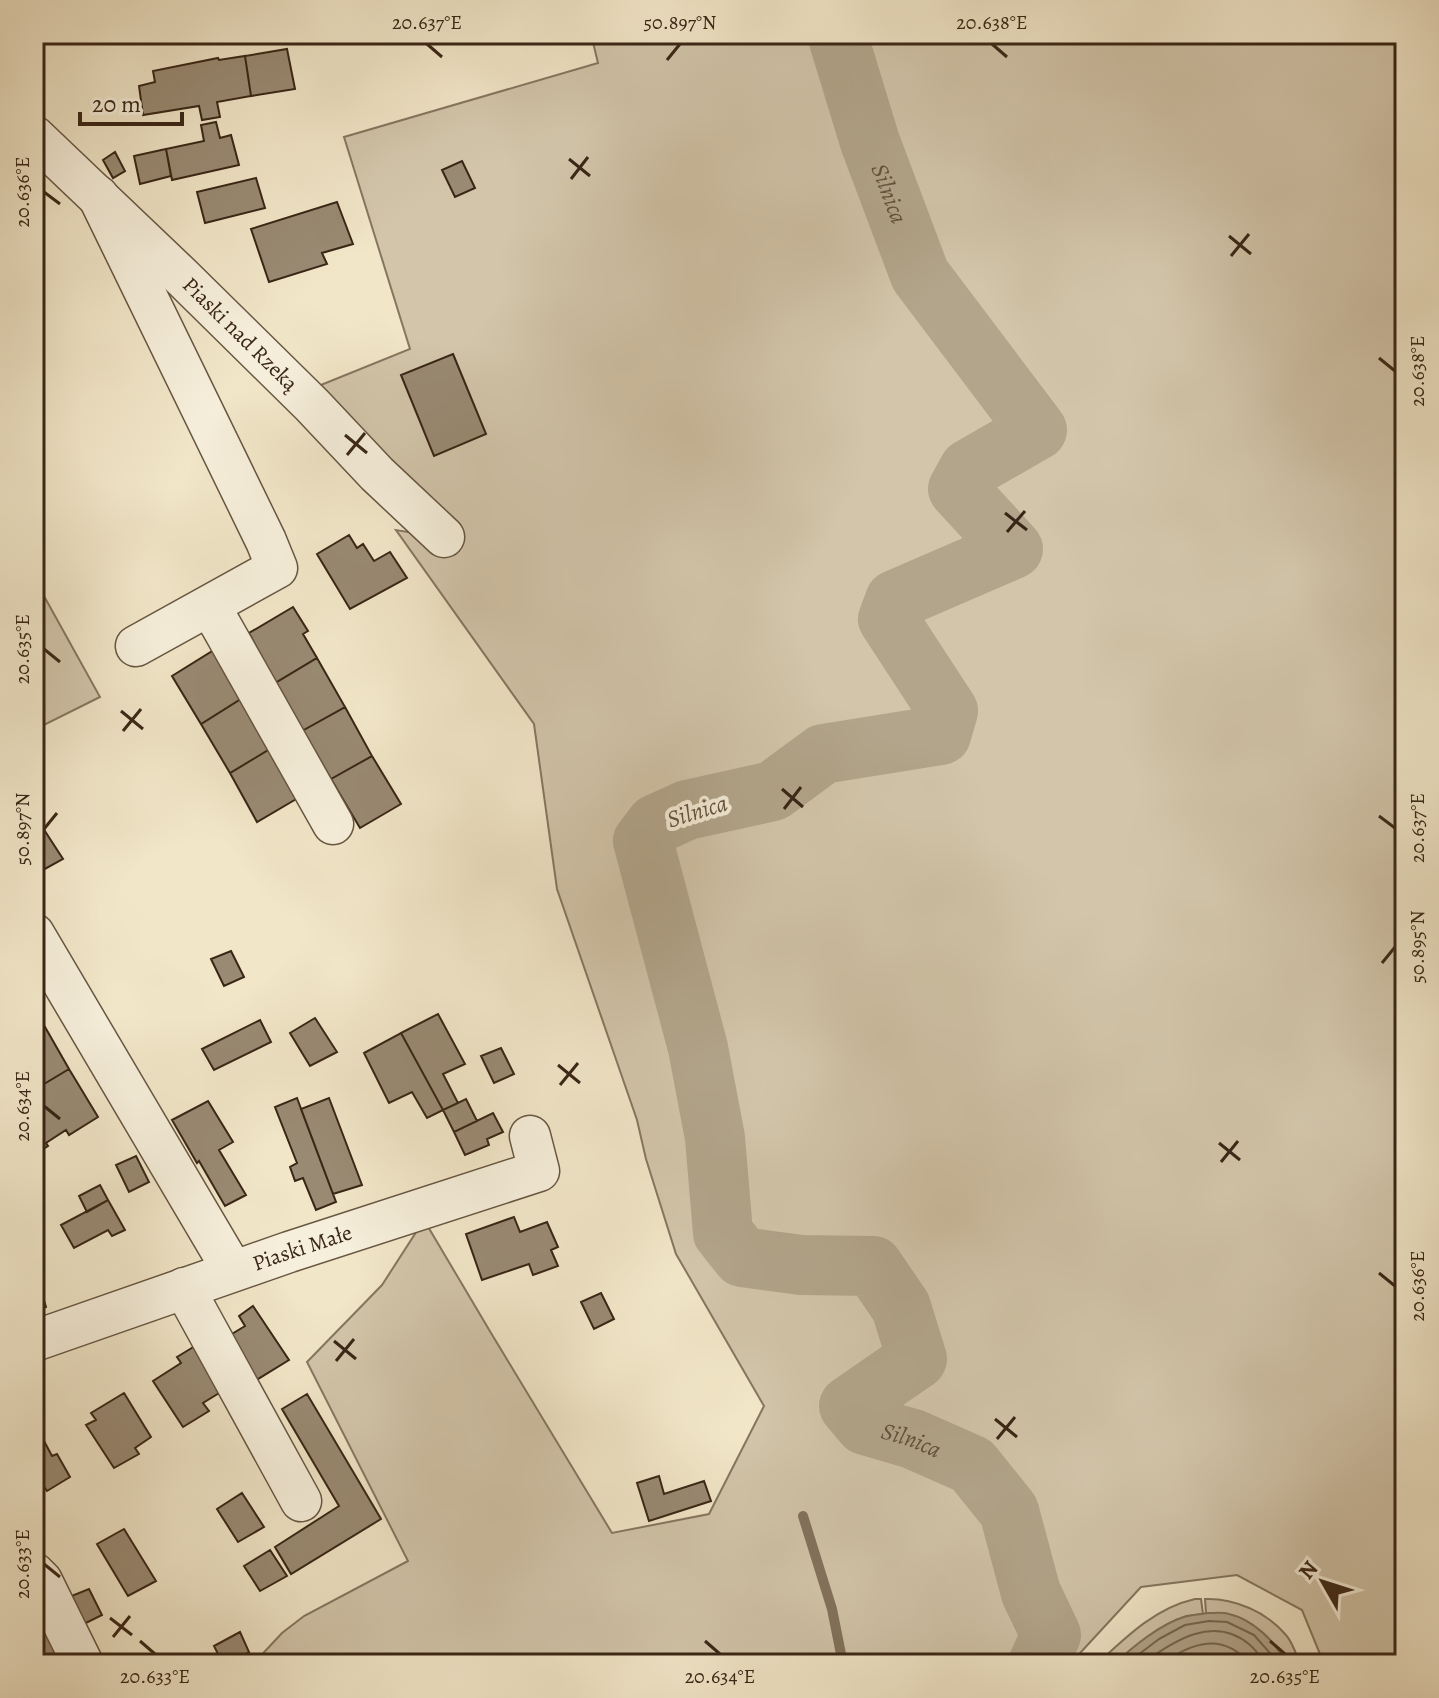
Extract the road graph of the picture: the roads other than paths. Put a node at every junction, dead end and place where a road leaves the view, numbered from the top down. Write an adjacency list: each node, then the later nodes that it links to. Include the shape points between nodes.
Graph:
1 (34, 136): 2 (street, Piaski nad Rzeką)
2 (98, 196): 3 (street, Piaski nad Rzeką); 4 (street, via 277,568)
3 (444, 537)
4 (210, 606): 5 (street); 6 (street)
5 (136, 646)
6 (333, 824)
7 (34, 934): 9 (street)
8 (530, 1136): 9 (street, Piaski Małe, via 539,1171)
9 (233, 1271): 10 (street, Piaski Małe)
10 (184, 1288): 11 (street, Piaski Małe); 12 (street)
11 (34, 1341)
12 (301, 1501)
13 (34, 1573): 14 (street)
14 (83, 1664)

